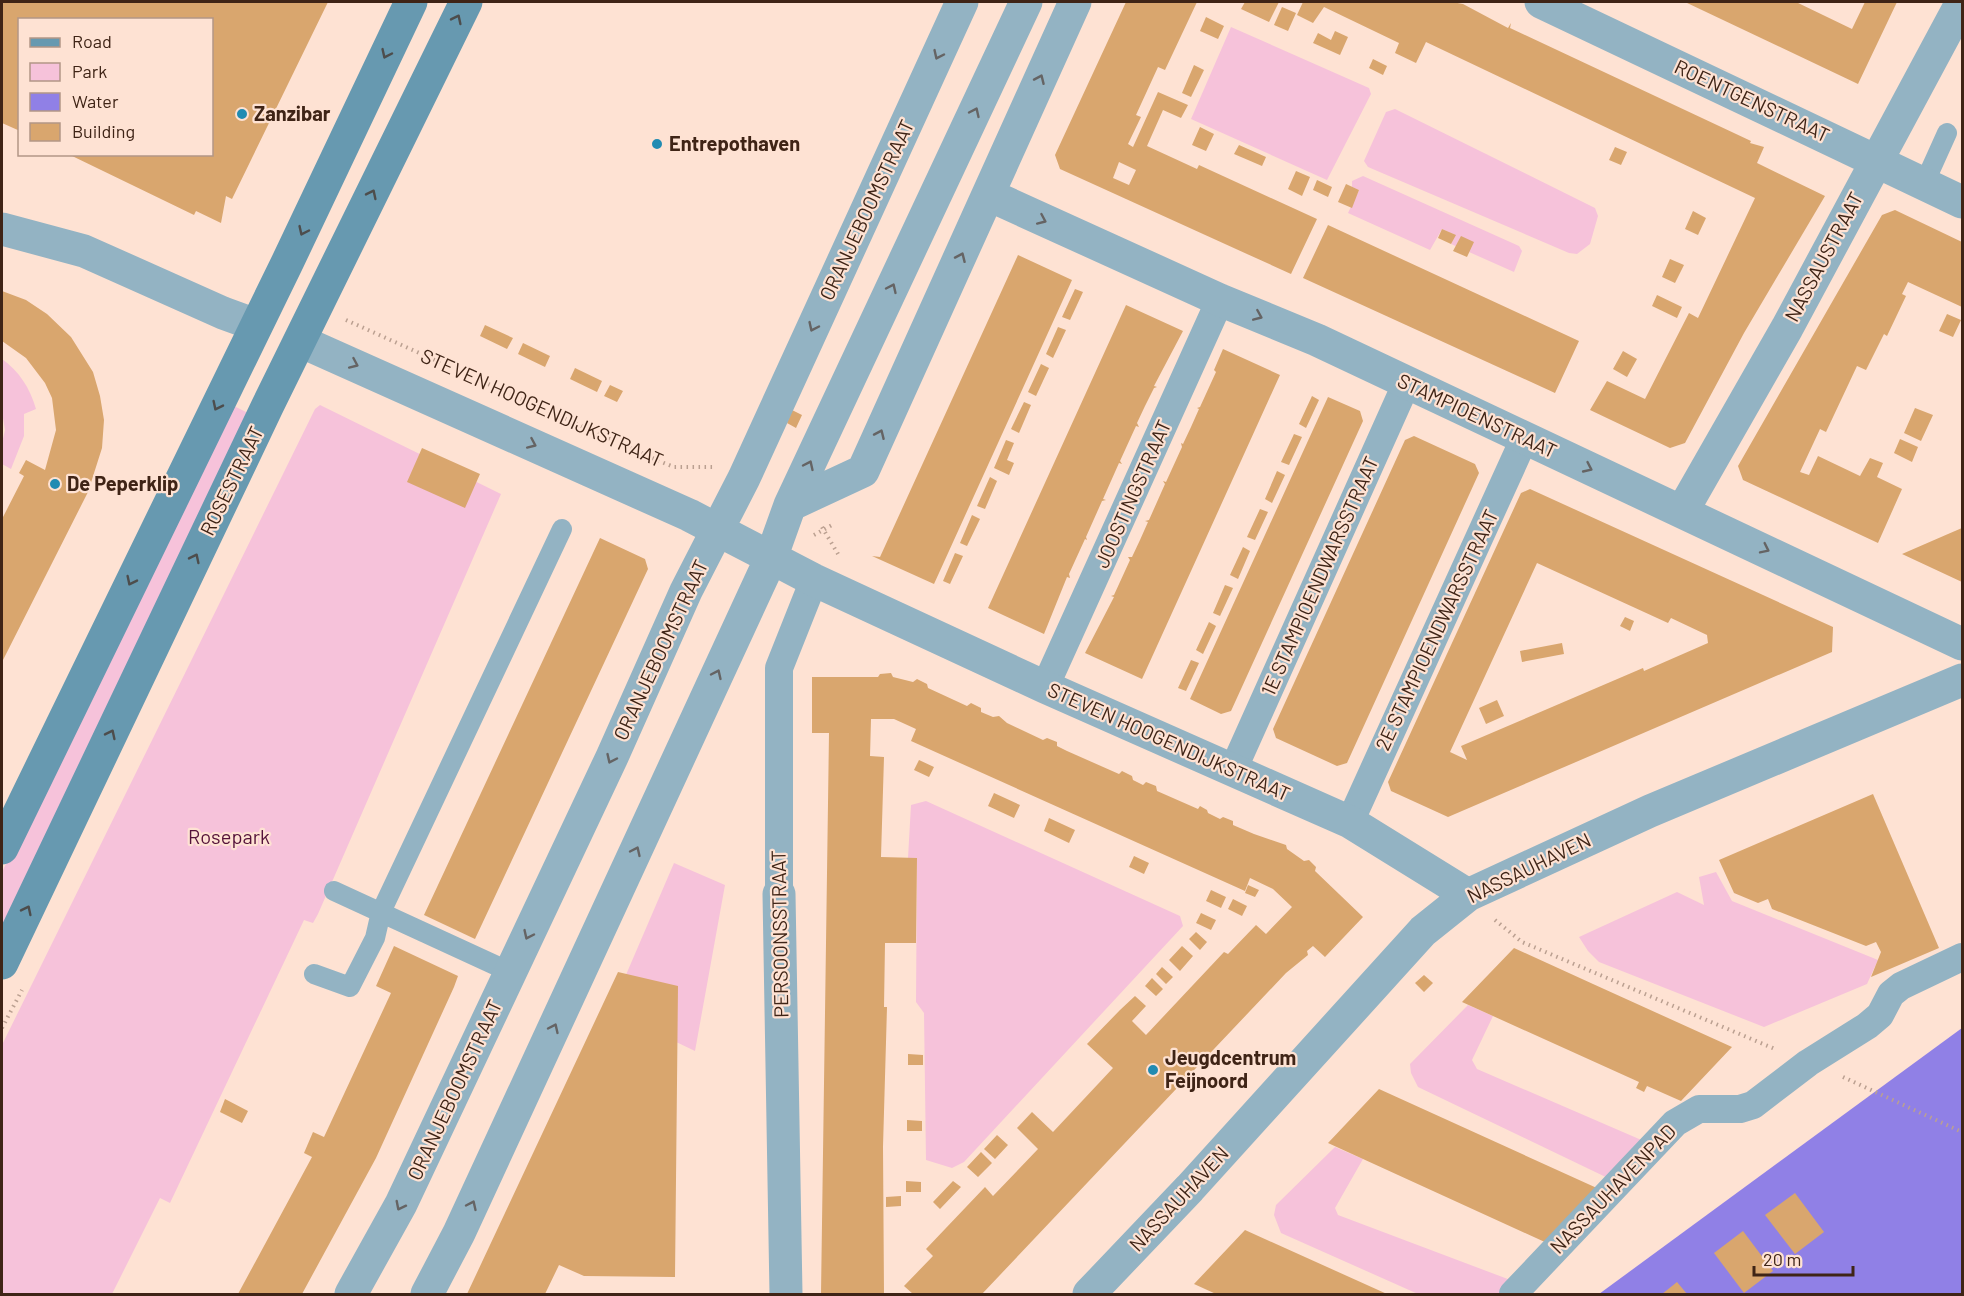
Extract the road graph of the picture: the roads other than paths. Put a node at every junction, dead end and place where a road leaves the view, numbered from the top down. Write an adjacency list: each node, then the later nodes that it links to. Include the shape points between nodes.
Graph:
1 (411, 2): 15 (main road, one-way to 15)
2 (466, 2): 16 (main road, ROSESTRAAT, one-way to 2)
3 (962, 2): 22 (street, ORANJEBOOMSTRAAT, one-way to 22)
4 (1026, 2): 19 (street, one-way to 4)
5 (1075, 2): 11 (street, one-way to 5)
6 (1541, 2): 9 (street, ROENTGENSTRAAT)
7 (1962, 2): 9 (street, NASSAUSTRAAT)
8 (1947, 133): 10 (lane)
9 (1876, 160): 10 (street, ROENTGENSTRAAT); 20 (street, NASSAUSTRAAT, via 1787,328)
10 (1924, 184): 12 (street, ROENTGENSTRAAT)
11 (989, 195): 14 (street, STAMPIOENSTRAAT, one-way to 14); 19 (street, one-way to 11, via 863,471)
12 (1962, 202)
13 (2, 229): 15 (street, via 103,258)
14 (1220, 300): 17 (street, STAMPIOENSTRAAT, one-way to 17); 27 (street, JOOSTINGSTRAAT)
15 (256, 325): 16 (main road, STEVEN HOOGENDIJKSTRAAT); 30 (main road, one-way to 30)
16 (300, 341): 22 (street, STEVEN HOOGENDIJKSTRAAT, one-way to 22); 36 (main road, ROSESTRAAT, one-way to 16)
17 (1407, 382): 18 (street, STAMPIOENSTRAAT); 28 (street, 1E STAMPIOENDWARSSTRAAT)
18 (1525, 437): 20 (street, STAMPIOENSTRAAT, one-way to 20); 29 (street, 2E STAMPIOENDWARSSTRAAT)
19 (790, 506): 23 (street)
20 (1683, 510): 25 (street, STAMPIOENSTRAAT, one-way to 25)
21 (562, 529): 34 (lane)
22 (717, 530): 23 (street, STEVEN HOOGENDIJKSTRAAT); 37 (street, ORANJEBOOMSTRAAT, one-way to 37)
23 (771, 558): 24 (street, STEVEN HOOGENDIJKSTRAAT); 40 (street, one-way to 23, via 459,1233)
24 (814, 580): 27 (street, STEVEN HOOGENDIJKSTRAAT); 32 (street, PERSOONSSTRAAT, via 779,668)
25 (1962, 644)
26 (1962, 680): 33 (street, NASSAUHAVEN, via 1650,811)
27 (1045, 687): 28 (street, STEVEN HOOGENDIJKSTRAAT)
28 (1233, 770): 29 (street, STEVEN HOOGENDIJKSTRAAT)
29 (1350, 822): 33 (street, STEVEN HOOGENDIJKSTRAAT)
30 (2, 848)
31 (334, 891): 34 (lane)
32 (779, 894): 41 (street, PERSOONSSTRAAT)
33 (1468, 895): 42 (street, NASSAUHAVEN, via 1423,931)
34 (381, 912): 37 (lane); 38 (lane, via 375,938 350,987)
35 (1962, 957): 43 (street, NASSAUHAVENPAD, via 1901,986 1874,1020 1753,1105 1740,1109 1699,1109 1675,1123)
36 (2, 963)
37 (510, 972): 39 (street, ORANJEBOOMSTRAAT, one-way to 39, via 401,1204)
38 (314, 974)
39 (351, 1294)
40 (427, 1294)
41 (786, 1294)
42 (1089, 1294)
43 (1513, 1294)

